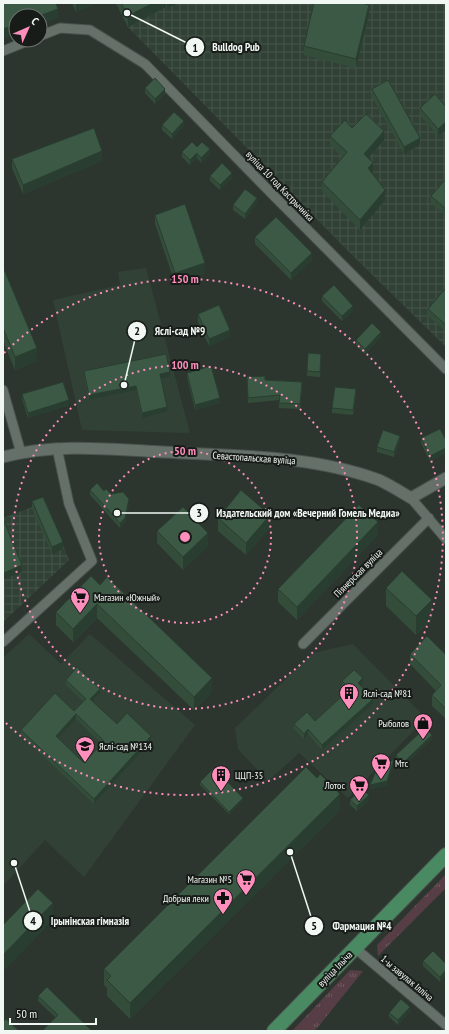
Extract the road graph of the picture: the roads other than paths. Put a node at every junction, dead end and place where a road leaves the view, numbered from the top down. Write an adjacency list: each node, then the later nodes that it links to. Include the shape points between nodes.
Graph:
1 (48, 33): 2 (street, вуліца 10 год Кастрычніка, via 60,28 90,30 145,64)
2 (446, 368)
3 (3, 390): 5 (street)
4 (57, 448): 5 (street, Севастопальская вуліца); 8 (street, Севастопальская вуліца, via 284,459 354,472 380,481); 11 (street, via 69,504 92,561)
5 (21, 452): 6 (street, Севастопальская вуліца)
6 (3, 457)
7 (446, 478): 8 (street)
8 (411, 498): 9 (street)
9 (429, 518): 10 (street); 12 (street, Піянерская вуліца)
10 (446, 539)
11 (3, 642)
12 (303, 644)
13 (446, 855): 14 (main road, вуліца Ільіча)
14 (355, 948): 15 (street, 1-ы завулак Ілліча); 16 (main road, вуліца Ільіча)
15 (446, 1025)
16 (274, 1031)

